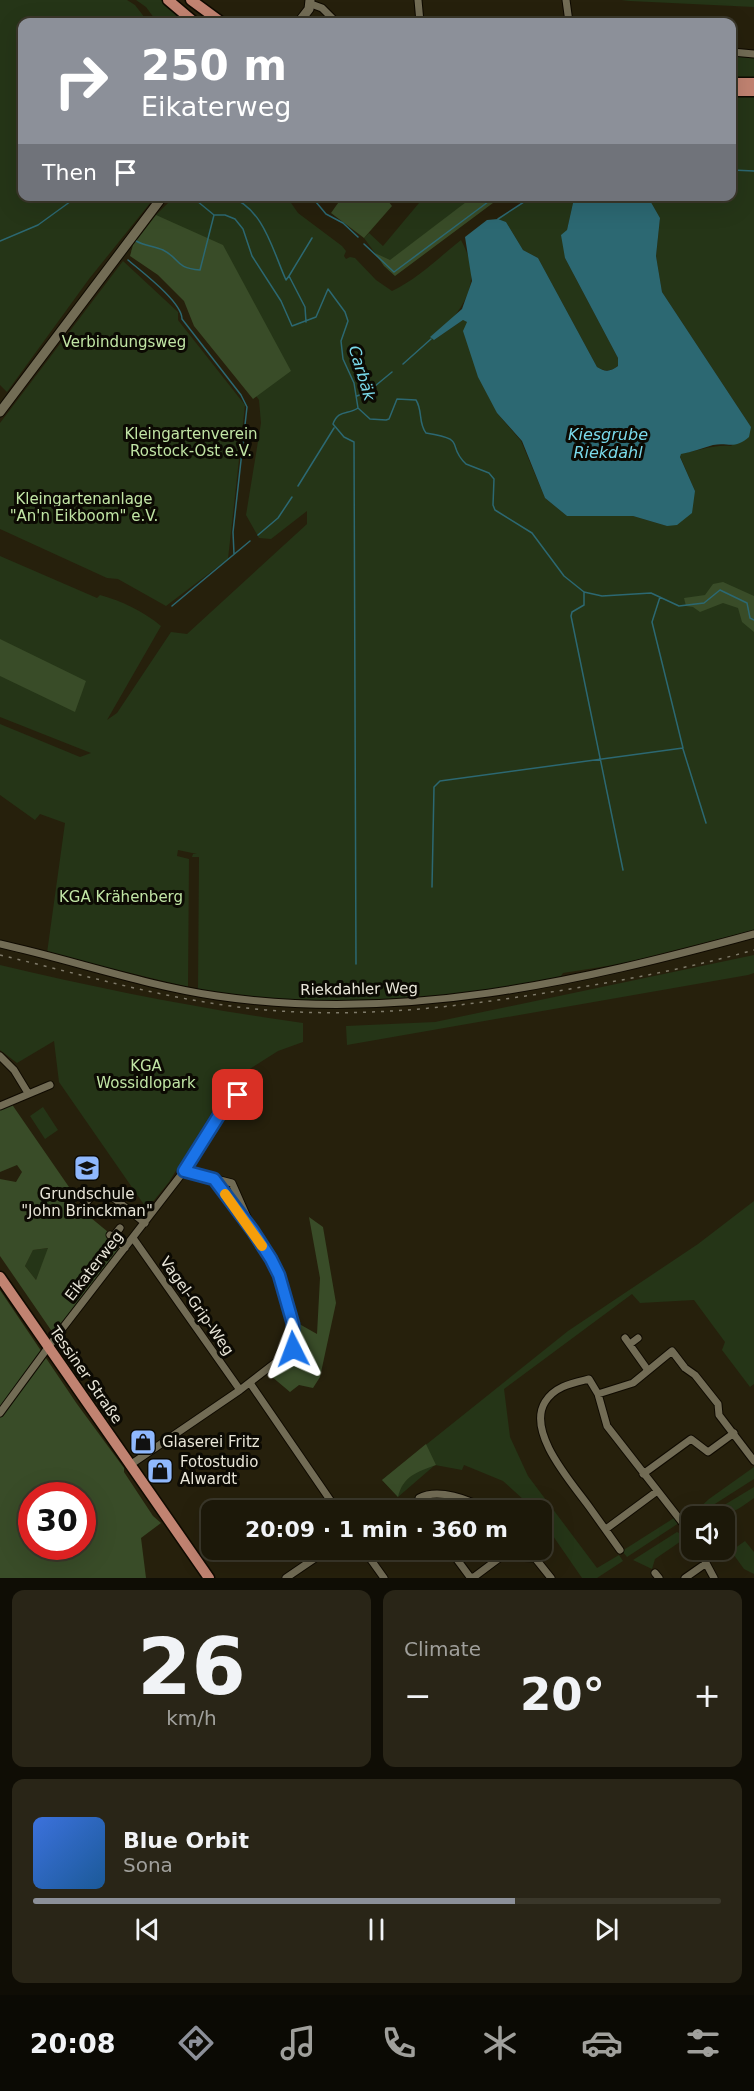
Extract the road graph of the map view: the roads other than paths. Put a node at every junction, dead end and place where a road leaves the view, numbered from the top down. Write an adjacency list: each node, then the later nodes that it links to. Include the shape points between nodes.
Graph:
1 (168, 0): 6 (main road)
2 (191, 0): 7 (main road)
3 (418, 0): 10 (street)
4 (566, 0): 11 (street)
5 (310, 2): 8 (main road); 9 (street)
6 (189, 18)
7 (216, 18)
8 (301, 18)
9 (332, 18)
10 (420, 18)
11 (568, 18)
12 (736, 52): 13 (street)
13 (754, 54)
14 (736, 83): 15 (main road)
15 (754, 83)
16 (736, 90): 17 (main road)
17 (754, 91)
18 (159, 201): 19 (main road)
19 (0, 412)
20 (754, 934): 21 (street, Riekdahler Weg, via 545,985 375,1006 272,1002 208,994)
21 (0, 944)
22 (0, 1056): 24 (street)
23 (50, 1085): 24 (street)
24 (28, 1093): 26 (street)
25 (248, 1099): 27 (street, Eikaterweg, via 238,1095 228,1101)
26 (0, 1106)
27 (184, 1171): 28 (street); 30 (street, Eikaterweg)
28 (214, 1179): 32 (street); 32 (street, via 232,1183)
29 (83, 1206): 30 (street, via 98,1193 110,1195)
30 (146, 1223): 33 (street, Eikaterweg)
31 (120, 1228): 34 (street, via 111,1236)
32 (253, 1231): 39 (street, via 279,1275 293,1324 294,1344 290,1353)
33 (133, 1238): 34 (street, Eikaterweg); 40 (street, Vagel-Grip-Weg)
34 (125, 1248): 37 (street, Eikaterweg)
35 (0, 1277): 37 (main road, Tessiner Straße)
36 (638, 1338): 38 (street, via 628,1341)
37 (48, 1347): 42 (street, Eikaterweg); 45 (main road, Tessiner Straße)
38 (647, 1369): 41 (street, via 633,1383); 43 (street, via 672,1351 718,1404 719,1415)
39 (249, 1383): 40 (street); 48 (street)
40 (240, 1390): 45 (street)
41 (598, 1394): 46 (street, via 607,1426); 52 (street, via 589,1379 568,1384 550,1395 544,1404 541,1425 558,1464)
42 (0, 1413)
43 (734, 1433): 44 (street); 46 (street, via 708,1452 691,1439)
44 (754, 1461)
45 (130, 1465): 61 (main road, Tessiner Straße)
46 (643, 1474): 47 (street)
47 (656, 1492): 51 (street); 52 (street)
48 (331, 1500)
49 (419, 1500): 50 (street, via 442,1495)
50 (465, 1500)
51 (681, 1522)
52 (606, 1529): 53 (street)
53 (620, 1550)
54 (312, 1560): 62 (street)
55 (371, 1560): 63 (street)
56 (457, 1560): 57 (street, via 470,1577)
57 (495, 1560)
58 (537, 1560): 64 (street)
59 (704, 1560): 60 (street)
60 (705, 1563): 65 (street); 66 (street)
61 (209, 1578)
62 (286, 1578)
63 (384, 1578)
64 (551, 1578)
65 (685, 1578)
66 (714, 1578)

